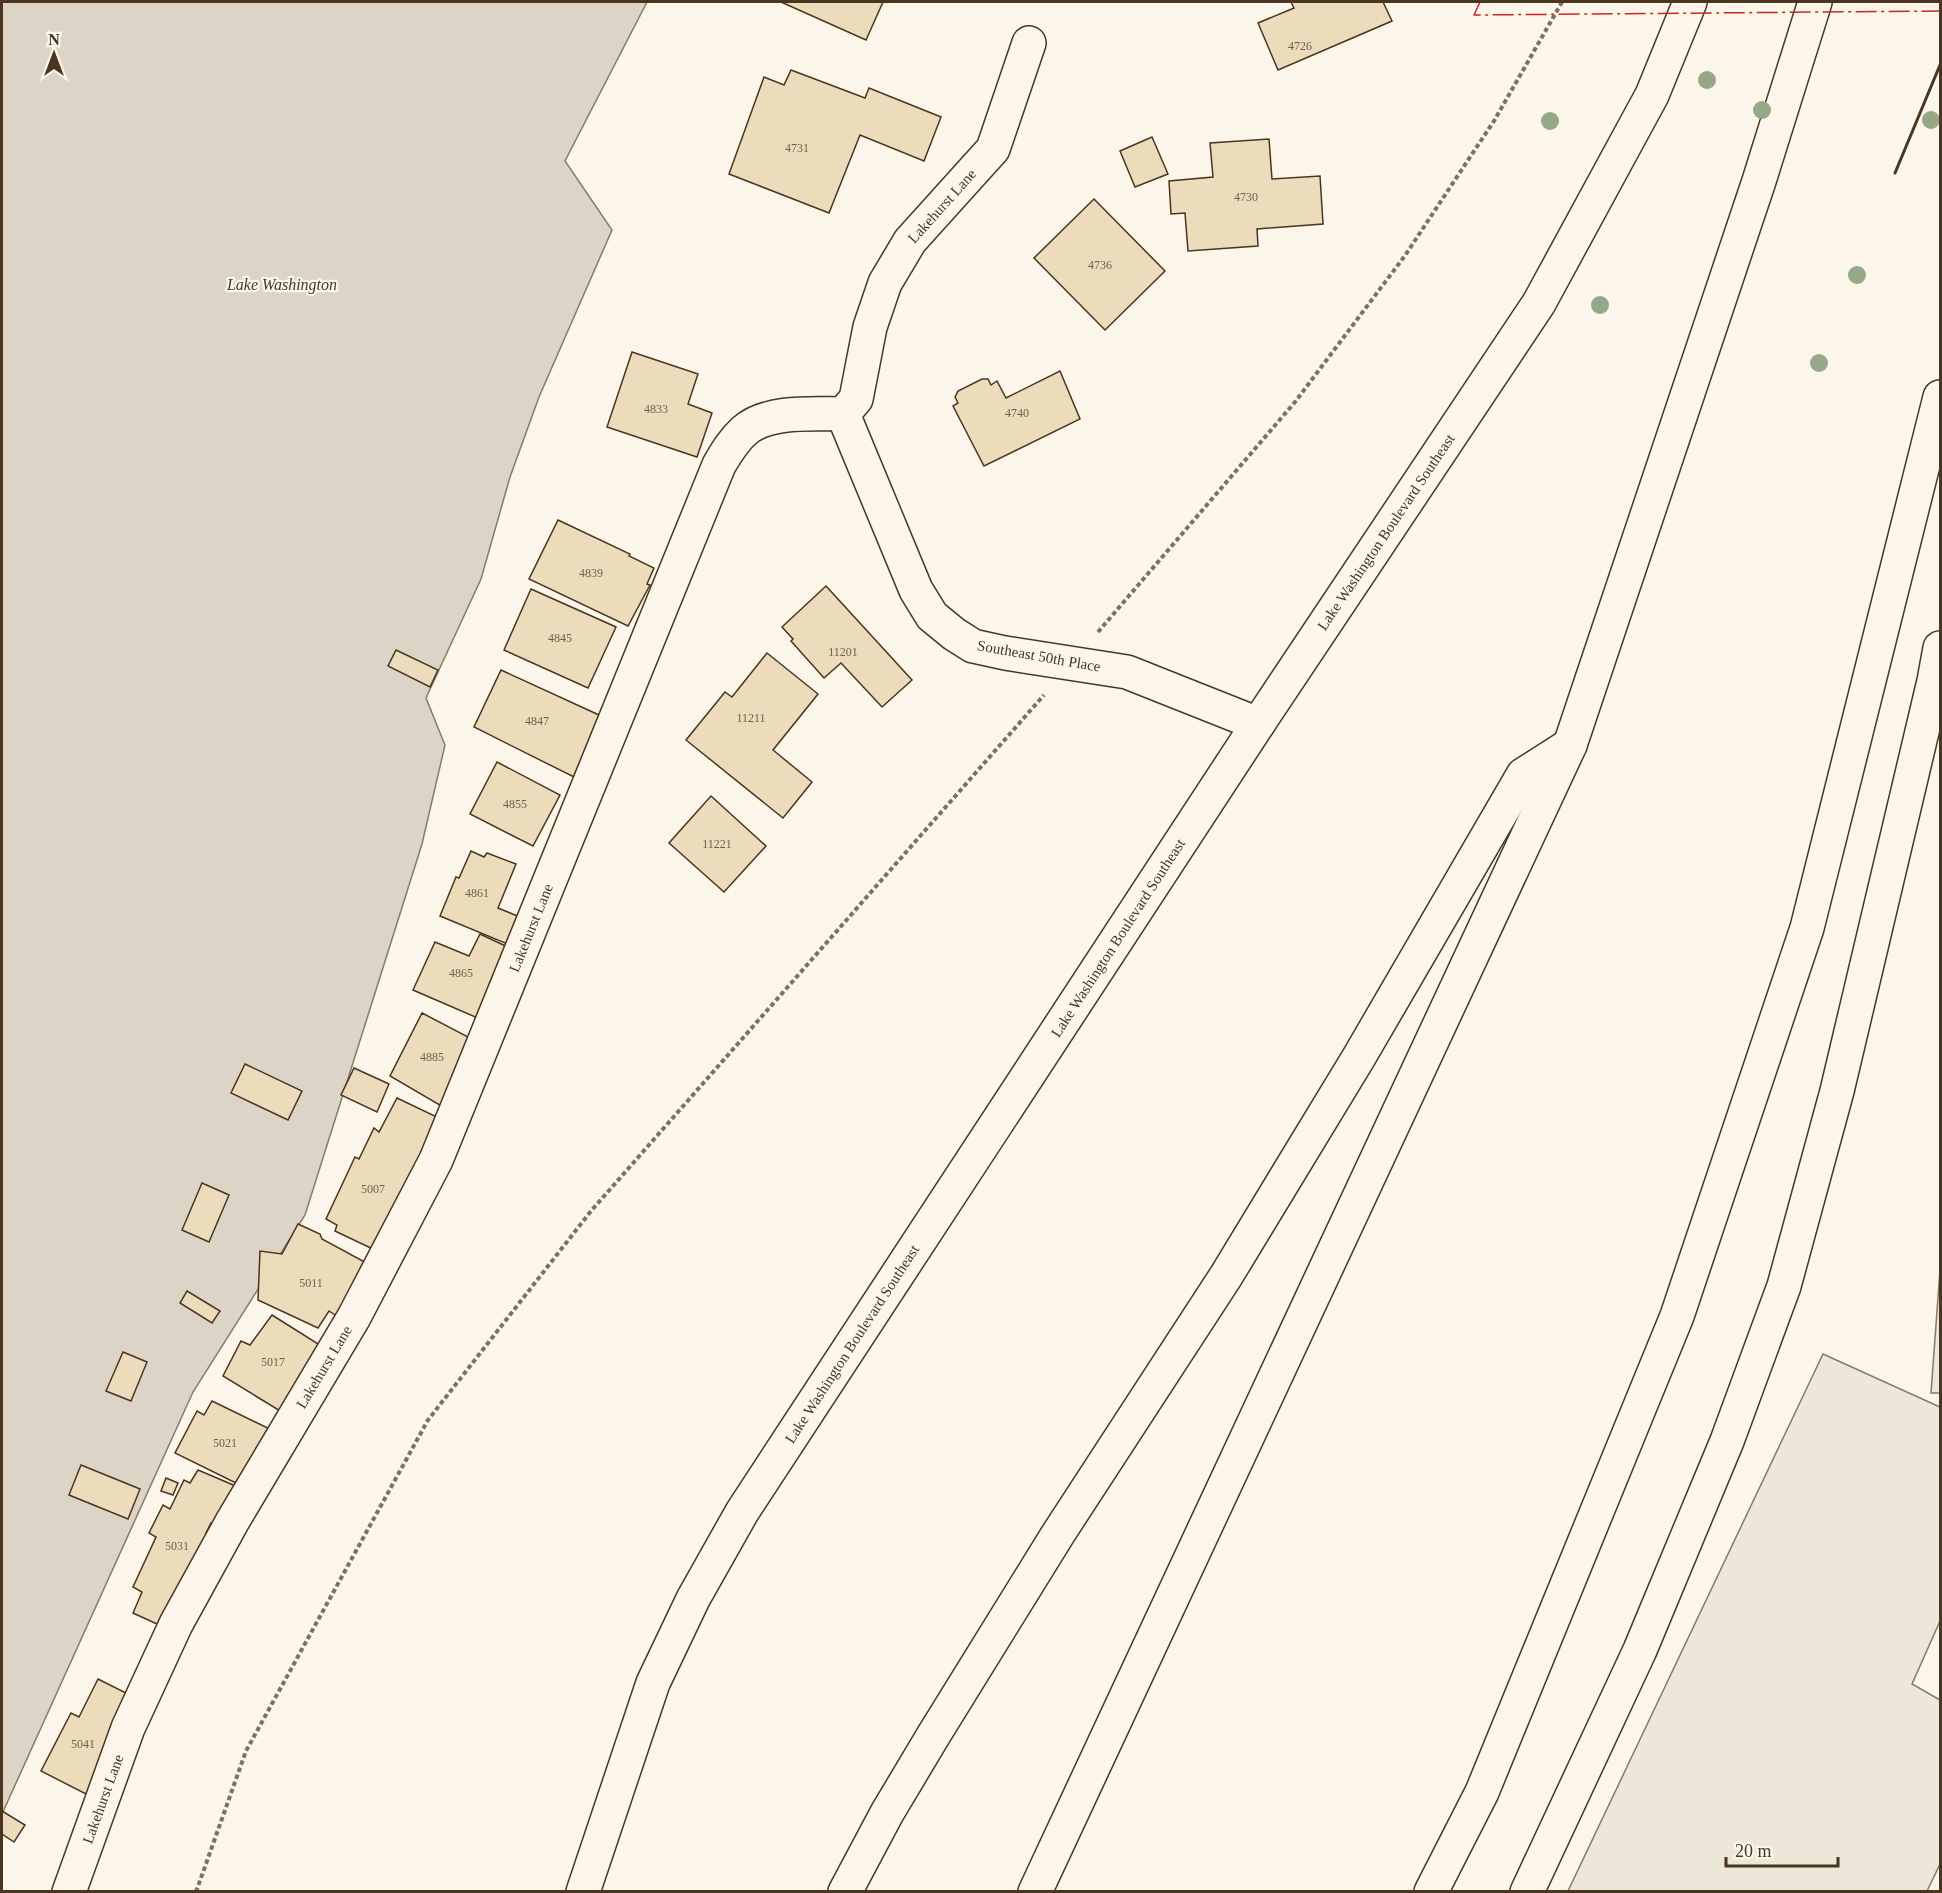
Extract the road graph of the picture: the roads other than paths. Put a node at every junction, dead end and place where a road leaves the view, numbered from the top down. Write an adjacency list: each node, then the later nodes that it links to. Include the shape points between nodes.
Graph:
1 (1689, 2): 7 (main road, Lake Washington Boulevard Southeast, via 1652,95 1539,303)
2 (1815, 2): 8 (main road)
3 (1029, 43): 5 (main road, Lakehurst Lane, via 993,149 910,241 885,283 870,327 856,399)
4 (1941, 397): 13 (main road, via 1807,928 1677,1316 1482,1792)
5 (843, 414): 7 (main road, Southeast 50th Place, via 916,590 932,616 954,634 973,646 1127,672); 9 (main road, Lakehurst Lane, via 795,414 767,419 745,429 719,465 436,1160 354,1317 176,1624 128,1728)
6 (1941, 648): 14 (main road, via 1840,1080 1784,1286 1727,1441 1640,1650)
7 (1258, 724): 10 (main road, Lake Washington Boulevard Southeast, via 742,1512 693,1599 653,1683)
8 (1570, 745): 11 (main road, via 1523,775 1353,1067 1226,1276 1058,1534 939,1727); 12 (main road)
9 (69, 1892)
10 (583, 1892)
11 (845, 1892)
12 (1035, 1892)
13 (1431, 1892)
14 (1527, 1892)

